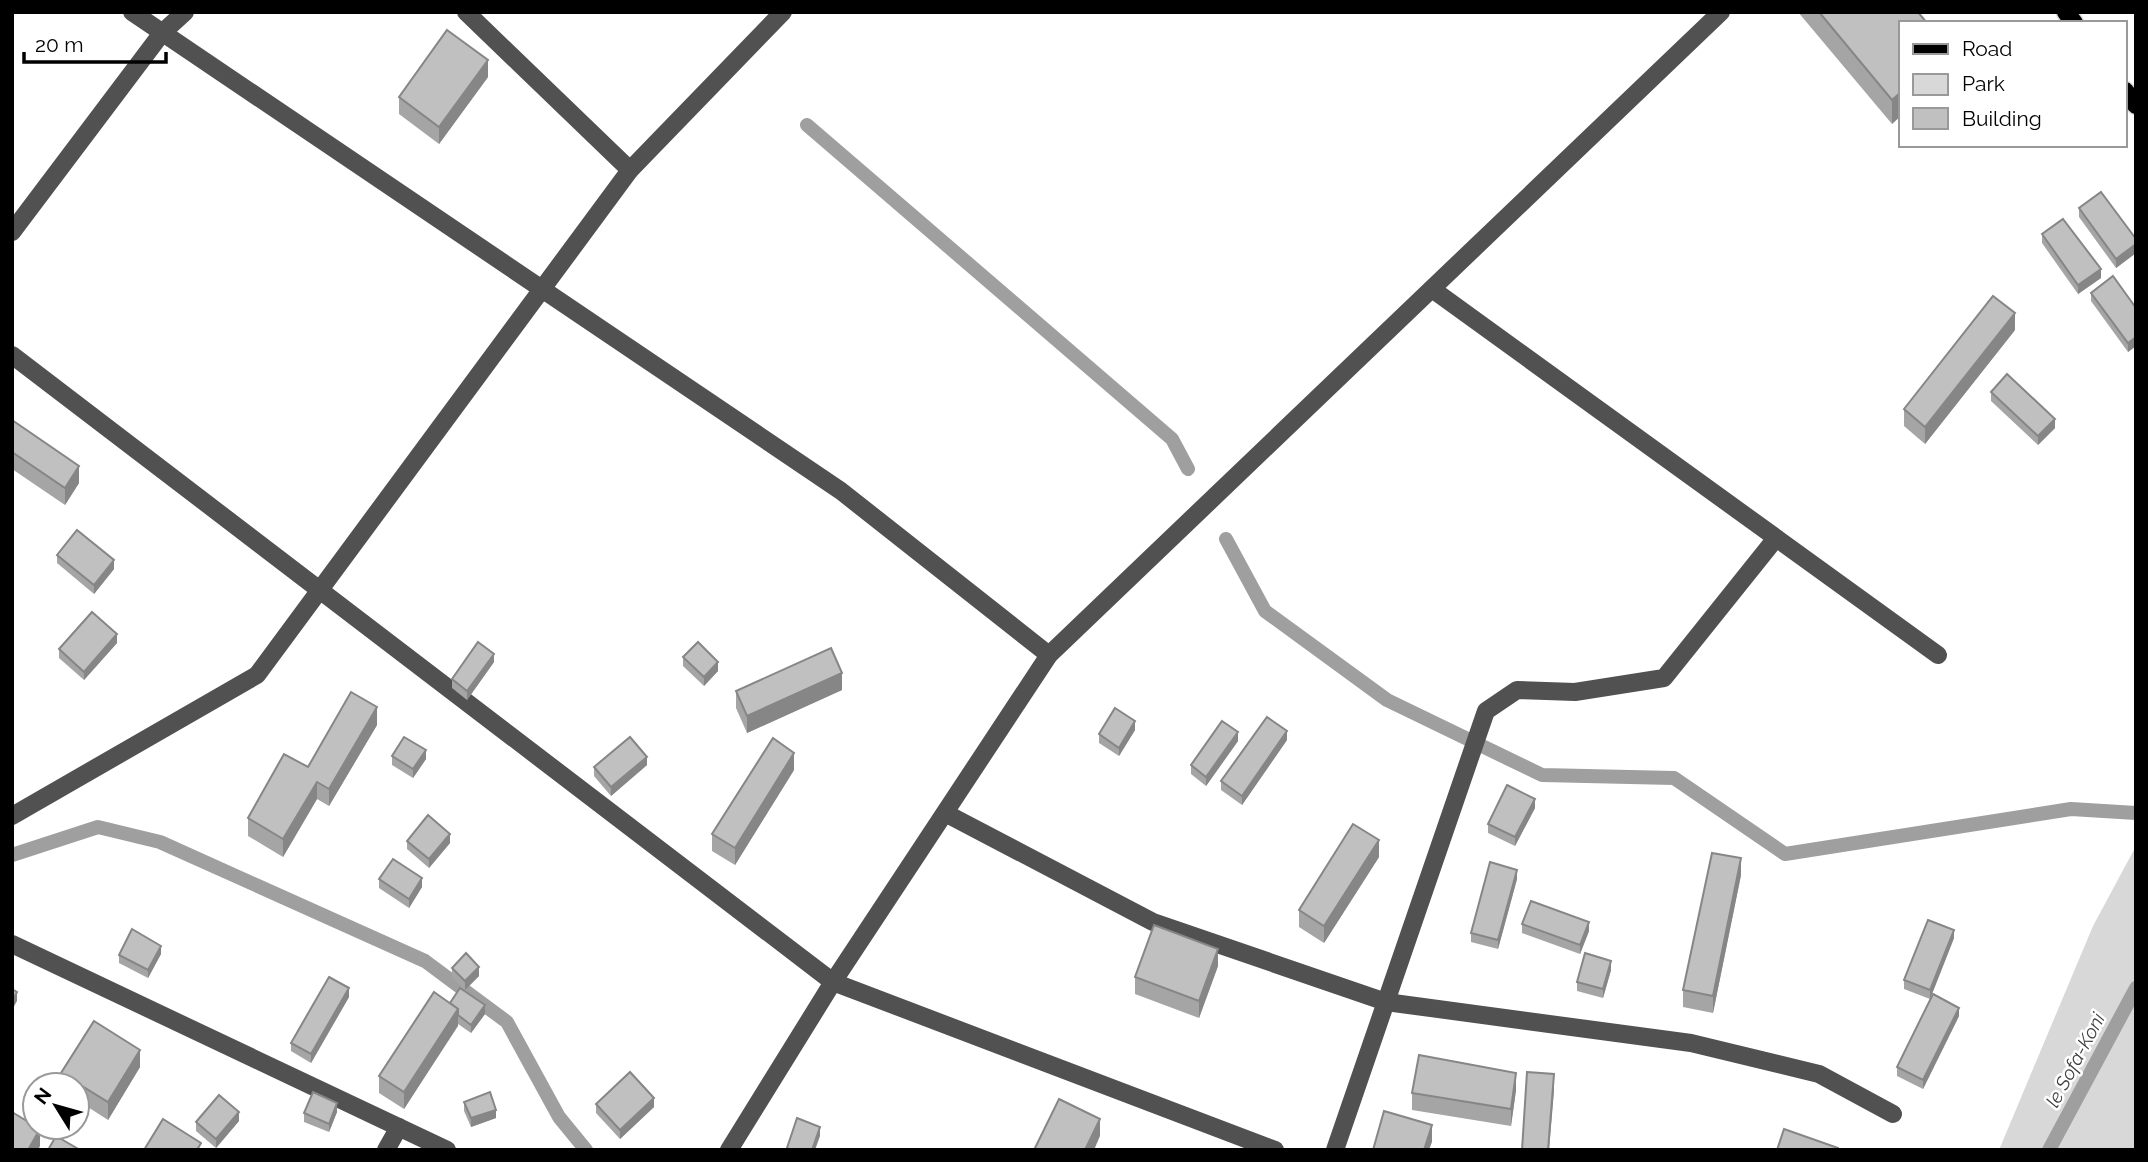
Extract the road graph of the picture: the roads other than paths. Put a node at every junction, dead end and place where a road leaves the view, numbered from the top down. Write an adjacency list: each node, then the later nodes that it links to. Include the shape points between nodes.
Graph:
1 (132, 12): 6 (street)
2 (185, 12): 6 (street)
3 (466, 12): 7 (street)
4 (783, 12): 7 (street)
5 (1721, 12): 10 (street)
6 (162, 33): 8 (street); 9 (street)
7 (629, 170): 9 (street)
8 (12, 232)
9 (542, 289): 13 (street); 14 (street, via 841,491)
10 (1432, 289): 12 (street); 14 (street)
11 (12, 355): 13 (street)
12 (1776, 538): 15 (street); 20 (street, via 1664,678 1575,692 1517,690 1486,711)
13 (320, 590): 17 (street, via 257,675); 19 (street)
14 (1049, 655): 16 (street)
15 (1938, 655)
16 (945, 813): 19 (street); 20 (street, via 1153,922)
17 (12, 816)
18 (12, 944): 22 (street)
19 (833, 982): 25 (street); 26 (street)
20 (1386, 1002): 21 (street, via 1691,1043 1819,1074); 27 (street)
21 (1892, 1114)
22 (399, 1127): 23 (street); 24 (street)
23 (386, 1150)
24 (447, 1150)
25 (729, 1150)
26 (1275, 1150)
27 (1335, 1150)

